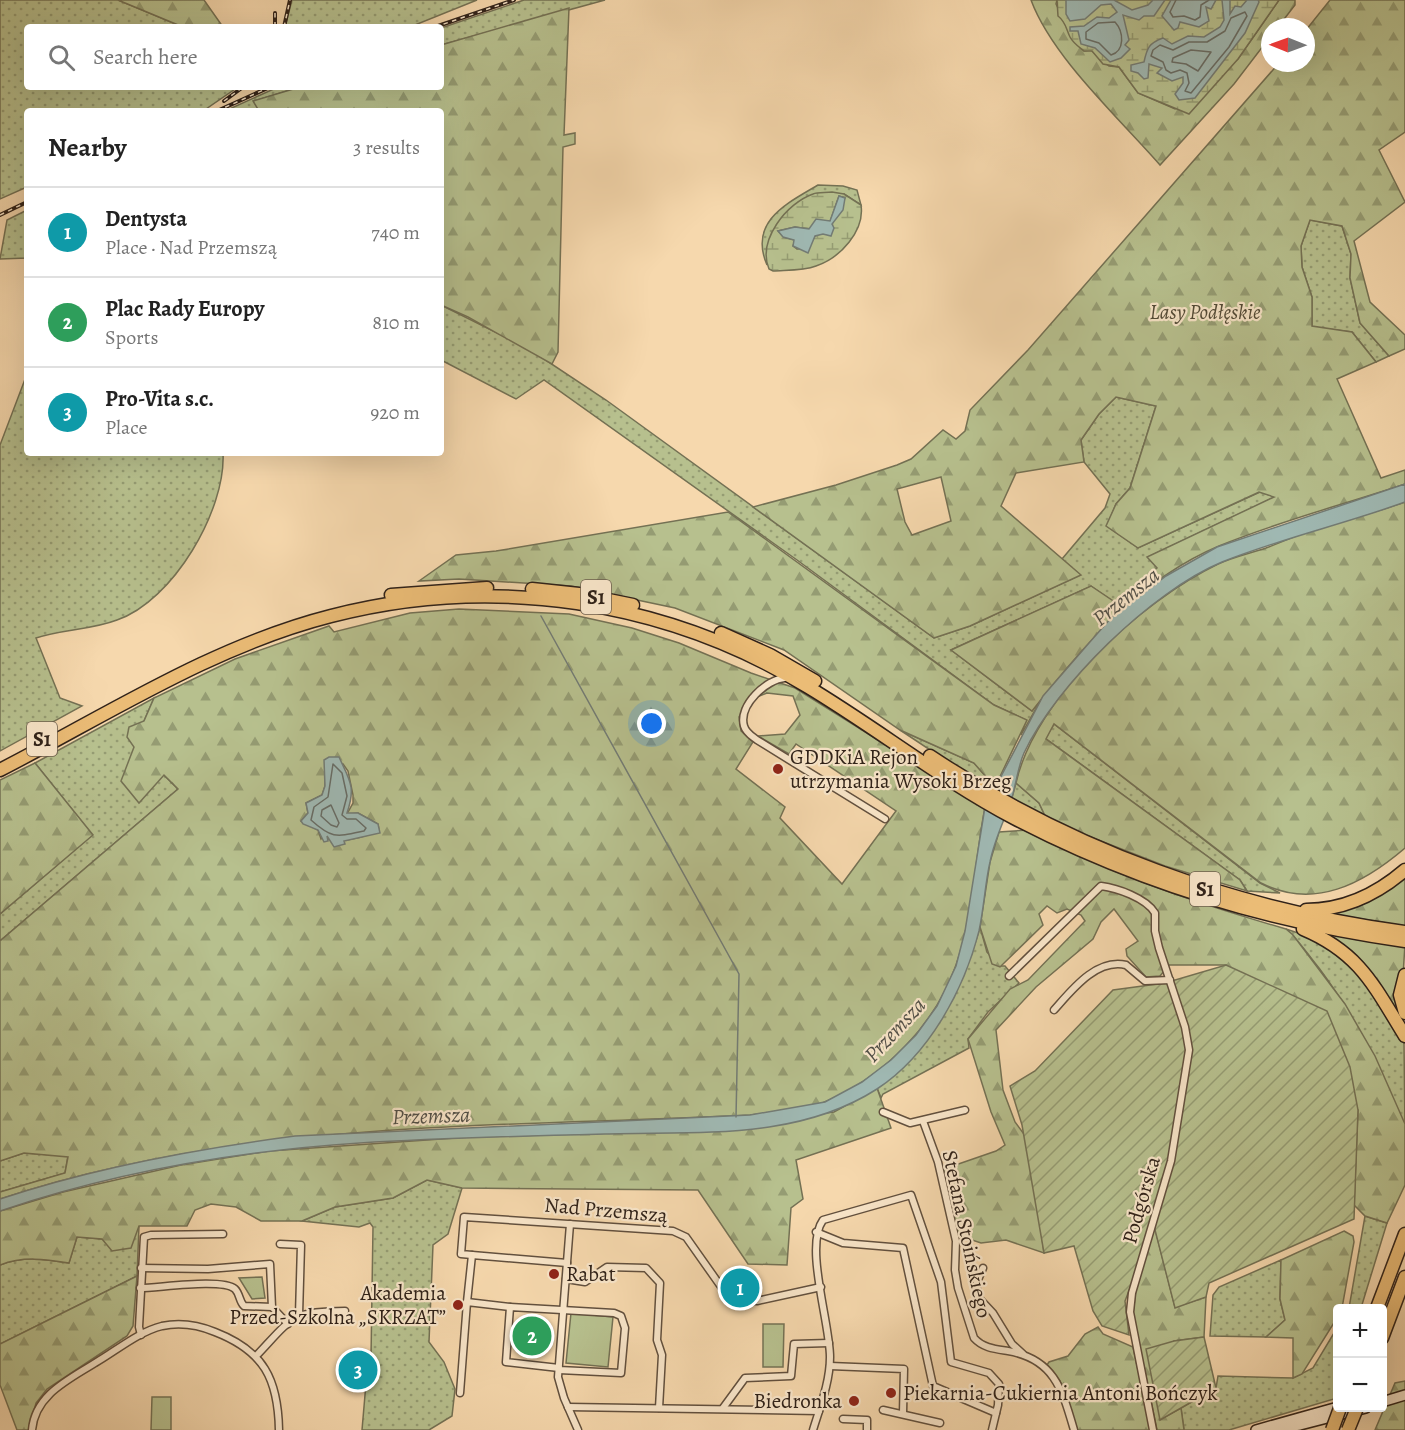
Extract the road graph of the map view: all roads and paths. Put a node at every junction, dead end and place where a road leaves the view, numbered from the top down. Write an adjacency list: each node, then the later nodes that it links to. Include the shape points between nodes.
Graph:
1 (764, 662): 2 (highway, S1); 3 (street); 4 (highway, S1, via 683,628 596,606 512,596 432,598 362,608 264,637)
2 (792, 677): 3 (street); 6 (highway, S1)
3 (768, 682): 7 (street, via 745,712 749,734)
4 (89, 719): 5 (highway, S1); 6 (highway, S1, via 214,650 303,615 409,592 515,588 615,601 730,637 808,677)
5 (3, 765)
6 (945, 772): 9 (highway, S1, via 1026,819 1164,875)
7 (885, 819)
8 (1405, 870): 9 (highway, via 1374,893 1350,903)
9 (1291, 916): 10 (highway, S1); 11 (highway, S1); 17 (highway, via 1351,956)
10 (1405, 932)
11 (1405, 941)
12 (1405, 975): 16 (highway, via 1400,995)
13 (1009, 976): 14 (street, Podgórska, via 1101,886 1112,887 1152,908)
14 (1170, 980): 15 (street, via 1145,981 1126,964 1111,966 1082,979); 73 (street, Podgórska, via 1189,1042 1189,1060 1171,1161 1139,1265 1130,1312)
15 (1054, 1010)
16 (1405, 1012)
17 (1405, 1036)
18 (965, 1110): 20 (street)
19 (883, 1112): 20 (street, via 902,1121)
20 (923, 1121): 45 (street, Stefana Stoińskiego, via 938,1162 956,1241 957,1279 974,1338 980,1344)
21 (570, 1224): 26 (street, Nad Przemszą, via 464,1217 461,1254); 27 (street); 32 (street, Nad Przemszą, via 680,1233 735,1300 757,1301)
22 (816, 1232): 32 (street); 63 (street, via 843,1243 903,1248 933,1386); 63 (street, via 823,1220 911,1195 941,1282 951,1362 995,1377 999,1384)
23 (223, 1234): 28 (street, via 147,1235 142,1242)
24 (1405, 1234): 35 (highway)
25 (280, 1244): 40 (street, via 301,1245)
26 (472, 1255): 27 (street); 34 (street)
27 (567, 1263): 31 (street)
28 (141, 1268): 33 (street); 36 (street, via 208,1269 270,1264)
29 (983, 1268): 45 (street, Stefana Stoińskiego, via 977,1296)
30 (1405, 1277): 42 (highway)
31 (566, 1279): 38 (street); 54 (street, via 585,1282 607,1267 646,1268 660,1283)
32 (821, 1287): 44 (street)
33 (140, 1288): 36 (street, via 189,1283 227,1287 236,1291 244,1306); 43 (street)
34 (467, 1302): 37 (street); 49 (street)
35 (1379, 1304)
36 (272, 1306): 41 (street)
37 (510, 1307): 38 (street); 48 (street, via 506,1362)
38 (563, 1308): 48 (street); 48 (street, via 621,1316 625,1328 624,1355 621,1373)
39 (345, 1311): 40 (street)
40 (299, 1315): 41 (street)
41 (288, 1324): 46 (street)
42 (1387, 1327)
43 (141, 1335): 46 (street, via 161,1326 183,1323 239,1342); 66 (street, via 54,1389 38,1411)
44 (829, 1343): 47 (street); 55 (street, via 794,1344 791,1376 746,1378)
45 (1023, 1354): 72 (street, Stefana Stoińskiego, via 1041,1363 1057,1382)
46 (257, 1355): 67 (street, via 274,1388)
47 (830, 1366): 58 (street); 62 (street, via 904,1369)
48 (559, 1369): 53 (street)
49 (460, 1393)
50 (1405, 1394): 51 (main road); 52 (main road)
51 (1387, 1395)
52 (1387, 1401)
53 (568, 1407): 54 (street); 68 (street)
54 (659, 1408): 55 (street)
55 (723, 1408): 58 (street)
56 (1333, 1409): 74 (main road)
57 (883, 1410): 62 (street)
58 (819, 1411): 69 (street)
59 (1337, 1412): 76 (highway, bridge)
60 (1348, 1412): 75 (main road)
61 (1355, 1412): 77 (highway, bridge)
62 (903, 1413): 65 (street)
63 (996, 1413): 71 (street)
64 (843, 1419): 70 (street, via 867,1420)
65 (940, 1423)
66 (32, 1430)
67 (279, 1430)
68 (578, 1430)
69 (813, 1430)
70 (867, 1430)
71 (992, 1430)
72 (1074, 1430)
73 (1153, 1430)
74 (1256, 1430)
75 (1269, 1430)
76 (1332, 1430)
77 (1348, 1430)

